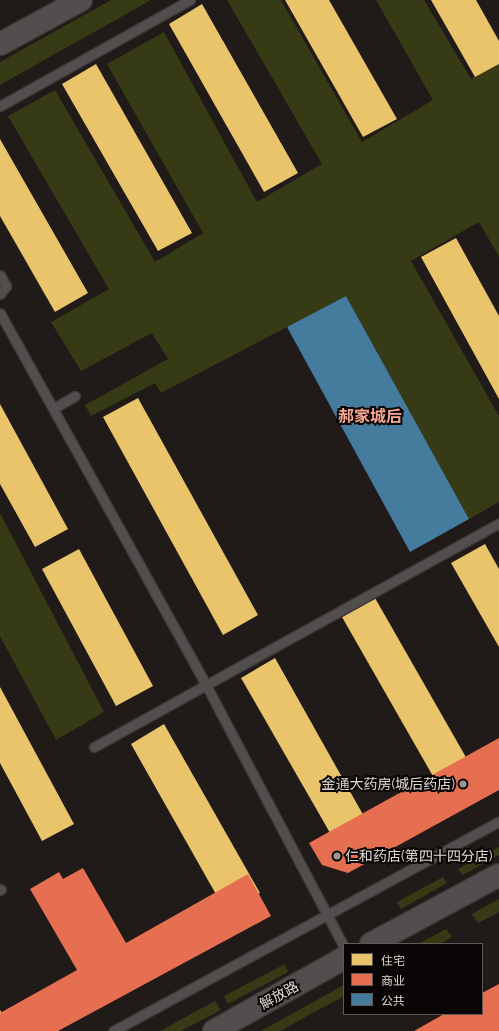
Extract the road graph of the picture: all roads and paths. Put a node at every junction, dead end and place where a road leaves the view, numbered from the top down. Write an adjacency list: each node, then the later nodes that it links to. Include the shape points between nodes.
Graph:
1 (81, 0): 3 (street)
2 (190, 0): 4 (lane)
3 (0, 44)
4 (0, 106)
5 (0, 275): 6 (lane, via 6,286)
6 (0, 294)
7 (0, 313): 9 (lane)
8 (75, 396): 9 (lane)
9 (54, 408): 11 (lane)
10 (499, 523): 11 (lane)
11 (206, 685): 12 (lane); 15 (lane)
12 (94, 747)
13 (499, 821): 15 (lane)
14 (499, 875): 16 (street)
15 (327, 914): 17 (lane); 19 (lane)
16 (373, 943)
17 (343, 945)
18 (343, 959): 20 (street, 解放路)
19 (112, 1031)
20 (214, 1031)

